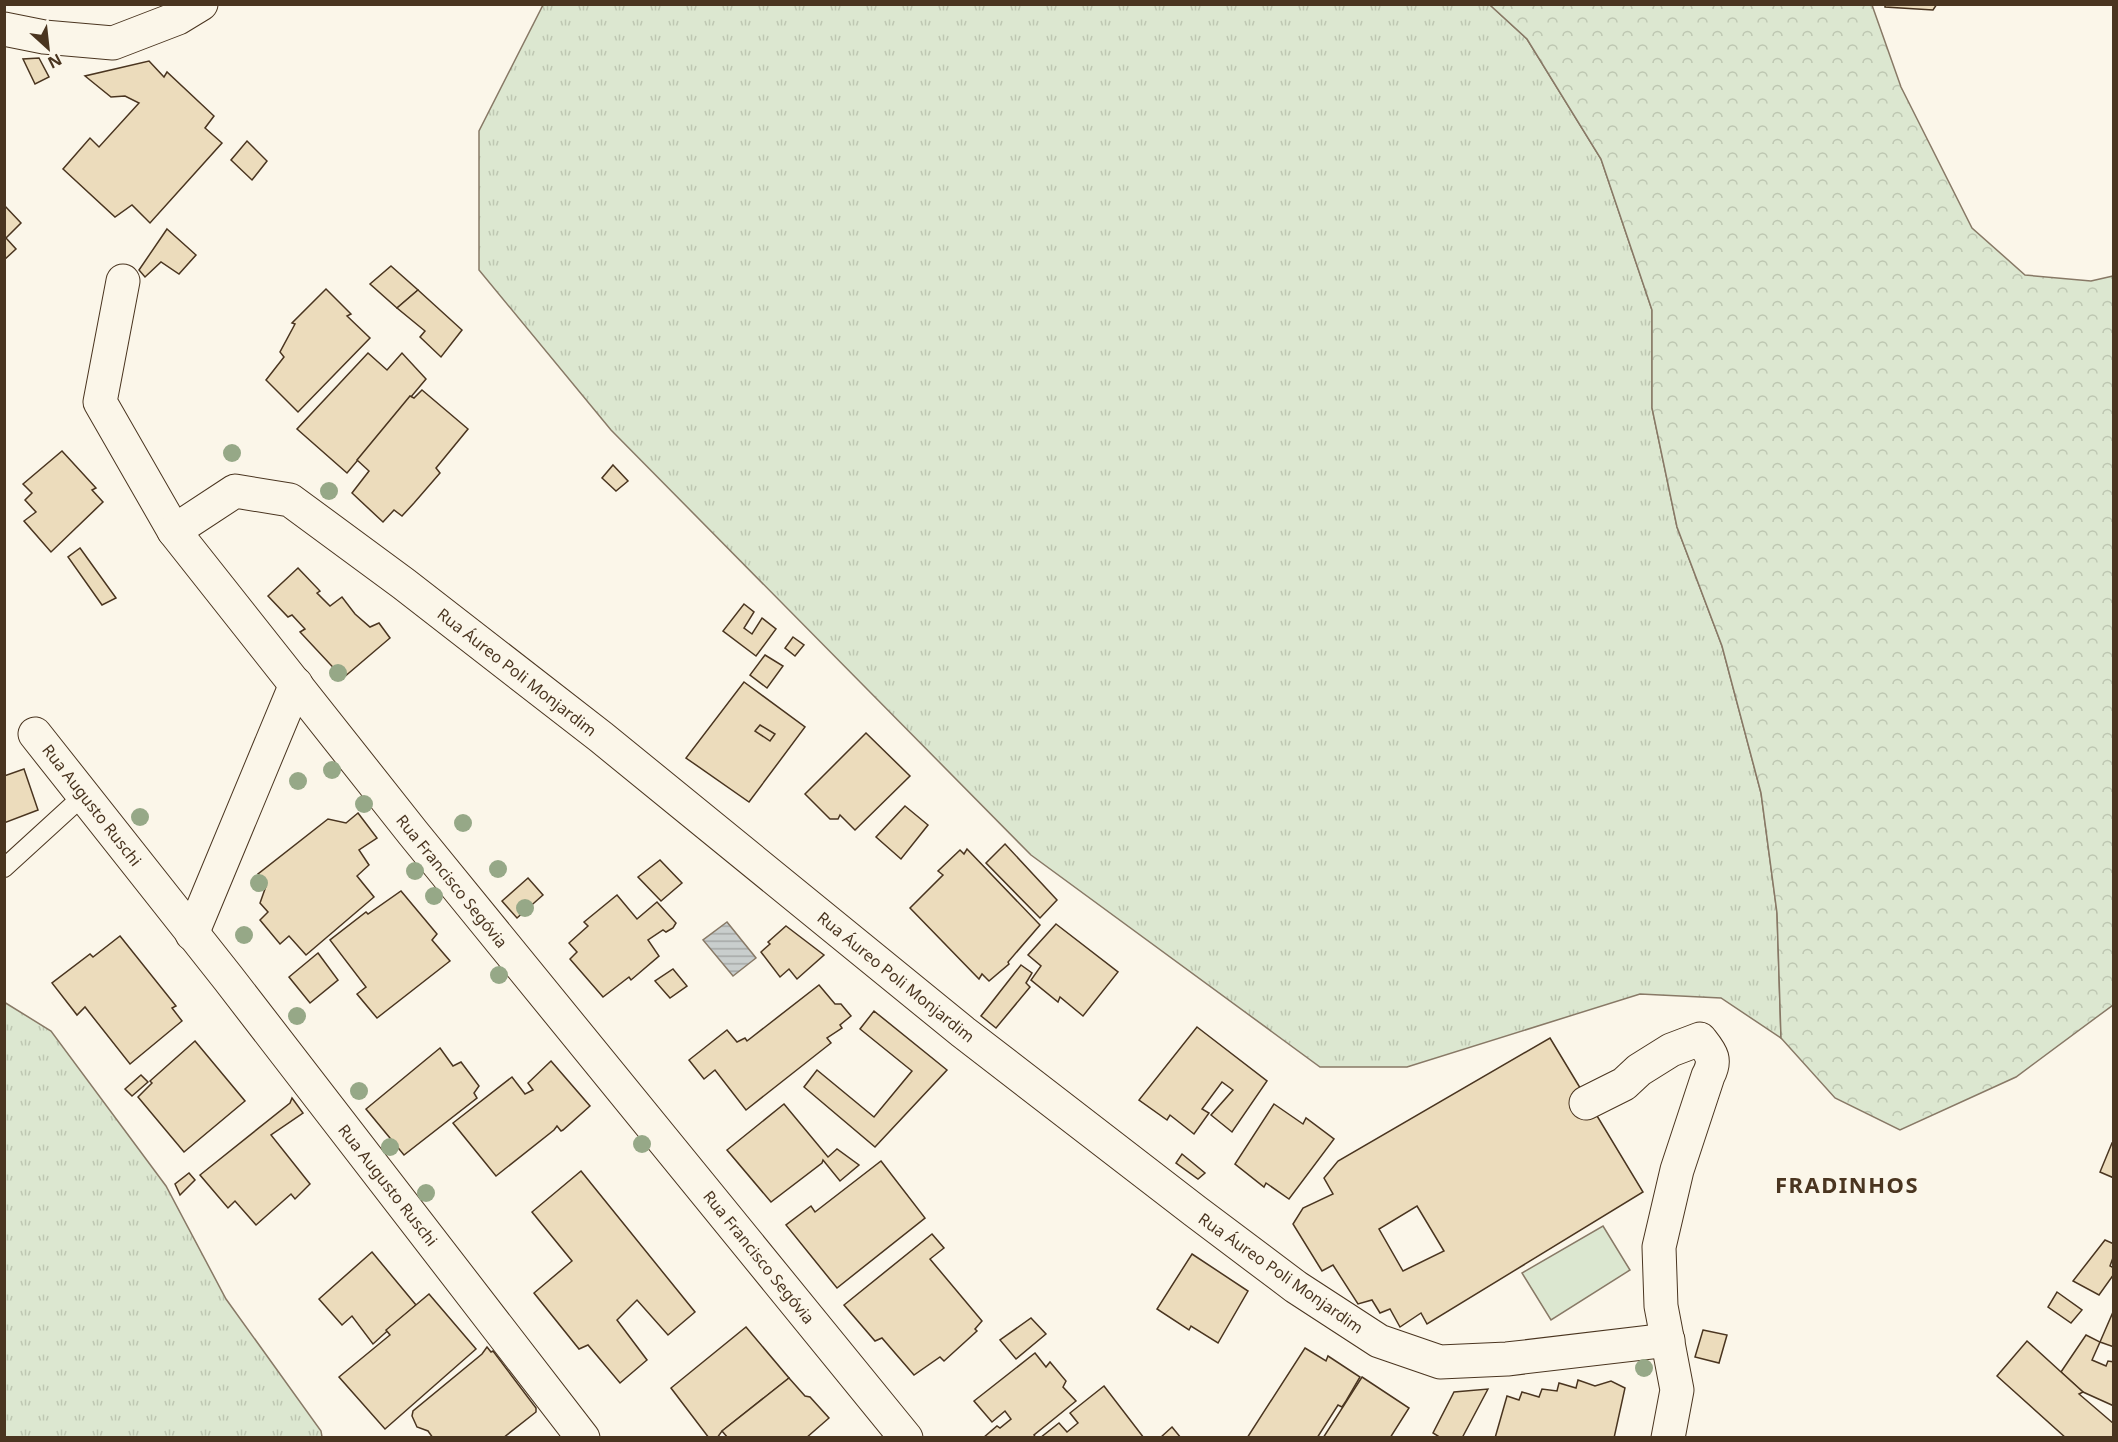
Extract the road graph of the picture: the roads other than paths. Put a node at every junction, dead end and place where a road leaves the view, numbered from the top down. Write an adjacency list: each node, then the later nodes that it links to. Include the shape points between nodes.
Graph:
1 (201, 4): 2 (street, via 178,18 113,44)
2 (4, 29)
3 (123, 281): 4 (street, Rua Francisco Segóvia, via 100,402)
4 (174, 531): 5 (street, Rua Francisco Segóvia); 11 (street, Rua Áureo Poli Monjardim, via 235,491 290,500 582,722 963,1032 1195,1212 1296,1287 1379,1341 1440,1362 1507,1359)
5 (296, 684): 9 (street); 13 (street, Rua Francisco Segóvia, via 412,833)
6 (35, 734): 7 (street, Rua Augusto Ruschi)
7 (84, 795): 8 (lane); 9 (street, Rua Augusto Ruschi)
8 (4, 868)
9 (192, 934): 12 (street, Rua Augusto Ruschi)
10 (1586, 1103): 11 (street, via 1624,1084 1671,1050 1700,1039 1710,1052 1713,1065 1677,1170 1659,1247 1661,1306)
11 (1668, 1340): 14 (street, via 1677,1390)
12 (583, 1437)
13 (906, 1437)
14 (1668, 1437)

